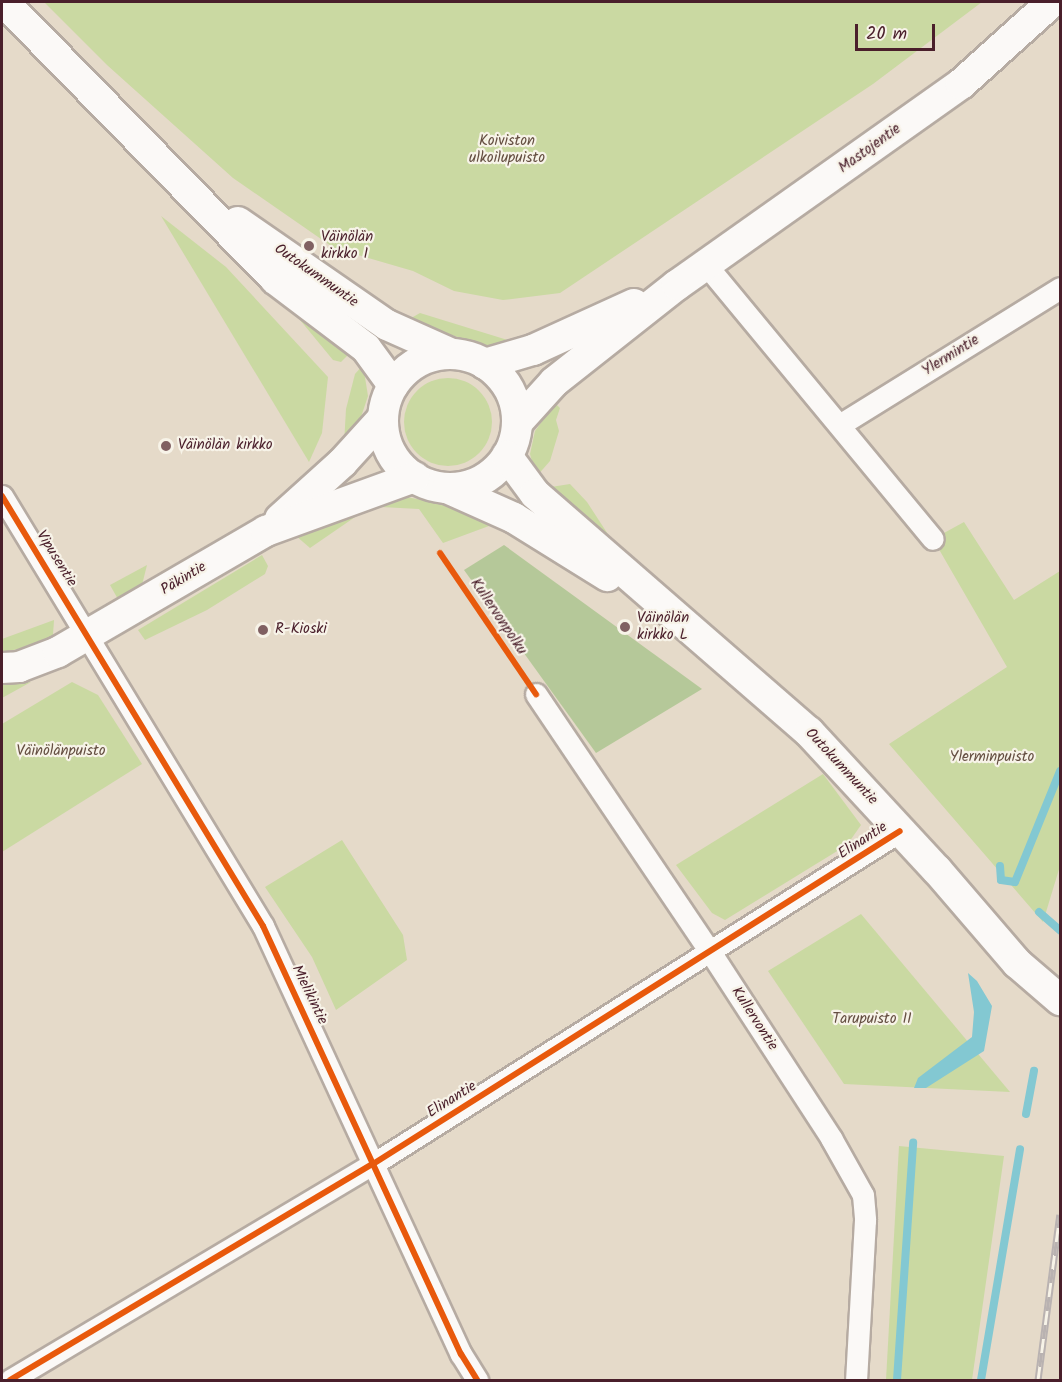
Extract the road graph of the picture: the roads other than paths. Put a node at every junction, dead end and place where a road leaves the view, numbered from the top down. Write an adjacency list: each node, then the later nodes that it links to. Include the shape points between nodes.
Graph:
1 (4, 2): 3 (main road, Outokummuntie)
2 (1053, 2): 4 (main road, Mastojentie, via 961,84)
3 (186, 186): 7 (main road, Outokummuntie, via 387,325); 9 (main road, Outokummuntie, via 275,279 366,348)
4 (707, 266): 5 (main road, Mastojentie); 12 (street)
5 (677, 285): 8 (main road, Mastojentie, via 533,350); 11 (main road, Mastojentie, via 554,382)
6 (1060, 288): 12 (street, Ylermintie)
7 (452, 354): 8 (main road); 9 (main road, via 418,361)
8 (485, 364): 11 (main road, via 509,389)
9 (393, 385): 10 (main road)
10 (383, 418): 14 (main road, via 390,452); 17 (main road, Päkintie, via 342,463)
11 (517, 423): 13 (main road)
12 (841, 424): 18 (street)
13 (507, 456): 15 (main road, via 481,480); 19 (main road, Outokummuntie, via 535,494)
14 (414, 477): 15 (main road); 17 (main road, Päkintie)
15 (447, 488): 19 (main road, Outokummuntie, via 514,518)
16 (2, 496): 20 (street, Vipusentie)
17 (266, 531): 20 (main road, Päkintie)
18 (933, 538)
19 (683, 624): 23 (main road, Outokummuntie, via 809,732)
20 (95, 632): 21 (main road, Päkintie, via 47,658); 26 (street, Mielikintie, via 263,926)
21 (2, 668)
22 (536, 694): 24 (street, Kullervontie)
23 (900, 831): 24 (street, Elinantie); 25 (main road, Outokummuntie, via 1017,963)
24 (711, 953): 26 (street, Elinantie); 29 (street, Kullervontie, via 831,1138 862,1195 865,1220)
25 (1060, 1000)
26 (373, 1164): 27 (street, Elinantie); 28 (street, Mielikintie, via 461,1354)
27 (10, 1380)
28 (477, 1380)
29 (856, 1380)

